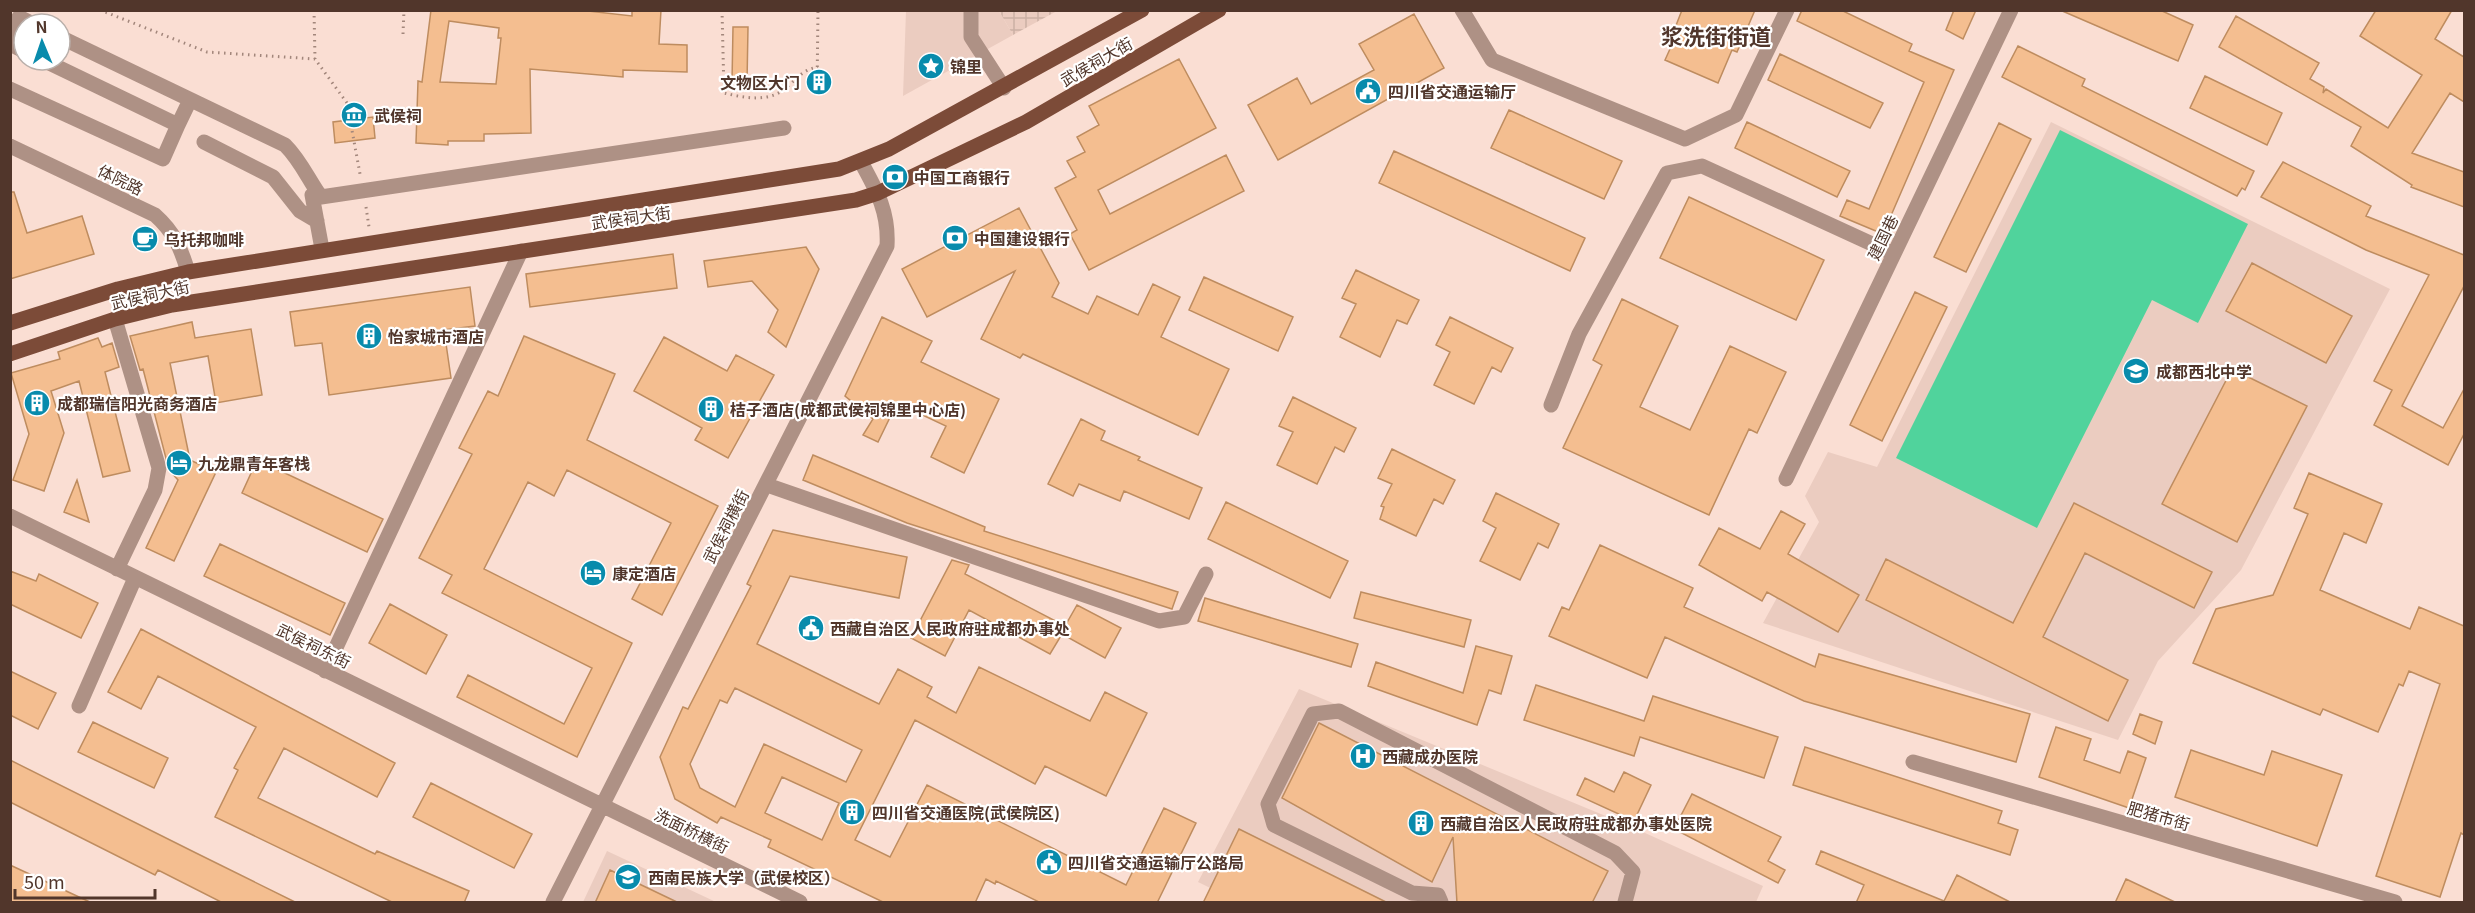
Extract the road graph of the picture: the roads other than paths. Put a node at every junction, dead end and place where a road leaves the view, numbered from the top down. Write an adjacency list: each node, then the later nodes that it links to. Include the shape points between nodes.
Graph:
1 (971, 10): 9 (street, via 971,37)
2 (1142, 10): 9 (main road, 武侯祠大街)
3 (1219, 10): 17 (main road, 武侯祠大街, via 1026,122)
4 (1462, 10): 5 (street, via 1492,60 1685,139 1736,115)
5 (1787, 10)
6 (2011, 10): 22 (street, 建国巷)
7 (72, 43): 11 (street)
8 (68, 72): 12 (street)
9 (1004, 88): 16 (main road, 武侯祠大街)
10 (10, 89): 12 (street, via 163,159)
11 (190, 100): 12 (street); 18 (street, via 285,145 303,164)
12 (178, 125)
13 (784, 128): 18 (street)
14 (204, 142): 19 (street, via 273,177 300,211)
15 (10, 146): 23 (street, 体院路, via 155,215 180,244)
16 (861, 162): 17 (street, 武侯祠横街); 20 (main road, 武侯祠大街, via 817,173)
17 (878, 193): 21 (main road, 武侯祠大街, via 831,205); 29 (street, 武侯祠横街, via 888,223 887,246)
18 (321, 197): 19 (street, via 312,195)
19 (317, 221): 20 (street)
20 (322, 249): 23 (main road, 武侯祠大街)
21 (521, 251): 24 (main road, 武侯祠大街, via 273,288); 34 (street)
22 (1894, 254): 27 (street, via 1702,166 1667,172 1579,334); 28 (street, 建国巷)
23 (188, 272): 25 (main road, 武侯祠大街)
24 (115, 319): 26 (main road, 武侯祠大街); 31 (street, via 159,468 155,490)
25 (10, 323)
26 (10, 354)
27 (1551, 405)
28 (1786, 479)
29 (767, 485): 32 (street, via 1159,621 1184,616); 37 (street, 武侯祠横街)
30 (10, 516): 31 (street, 武侯祠东街)
31 (117, 569): 33 (street, 武侯祠东街)
32 (1206, 574)
33 (135, 578): 34 (street, 武侯祠东街); 35 (street)
34 (325, 671): 37 (street, 武侯祠东街)
35 (79, 706)
36 (1913, 762): 42 (street, 肥猪市街)
37 (601, 806): 38 (street, 武侯祠横街); 39 (street, 洗面桥横街)
38 (553, 903)
39 (800, 903)
40 (1441, 903): 41 (street, via 1438,895 1412,893 1274,825 1268,804 1313,714 1339,711 1615,853 1633,872)
41 (1625, 903)
42 (2395, 903)

